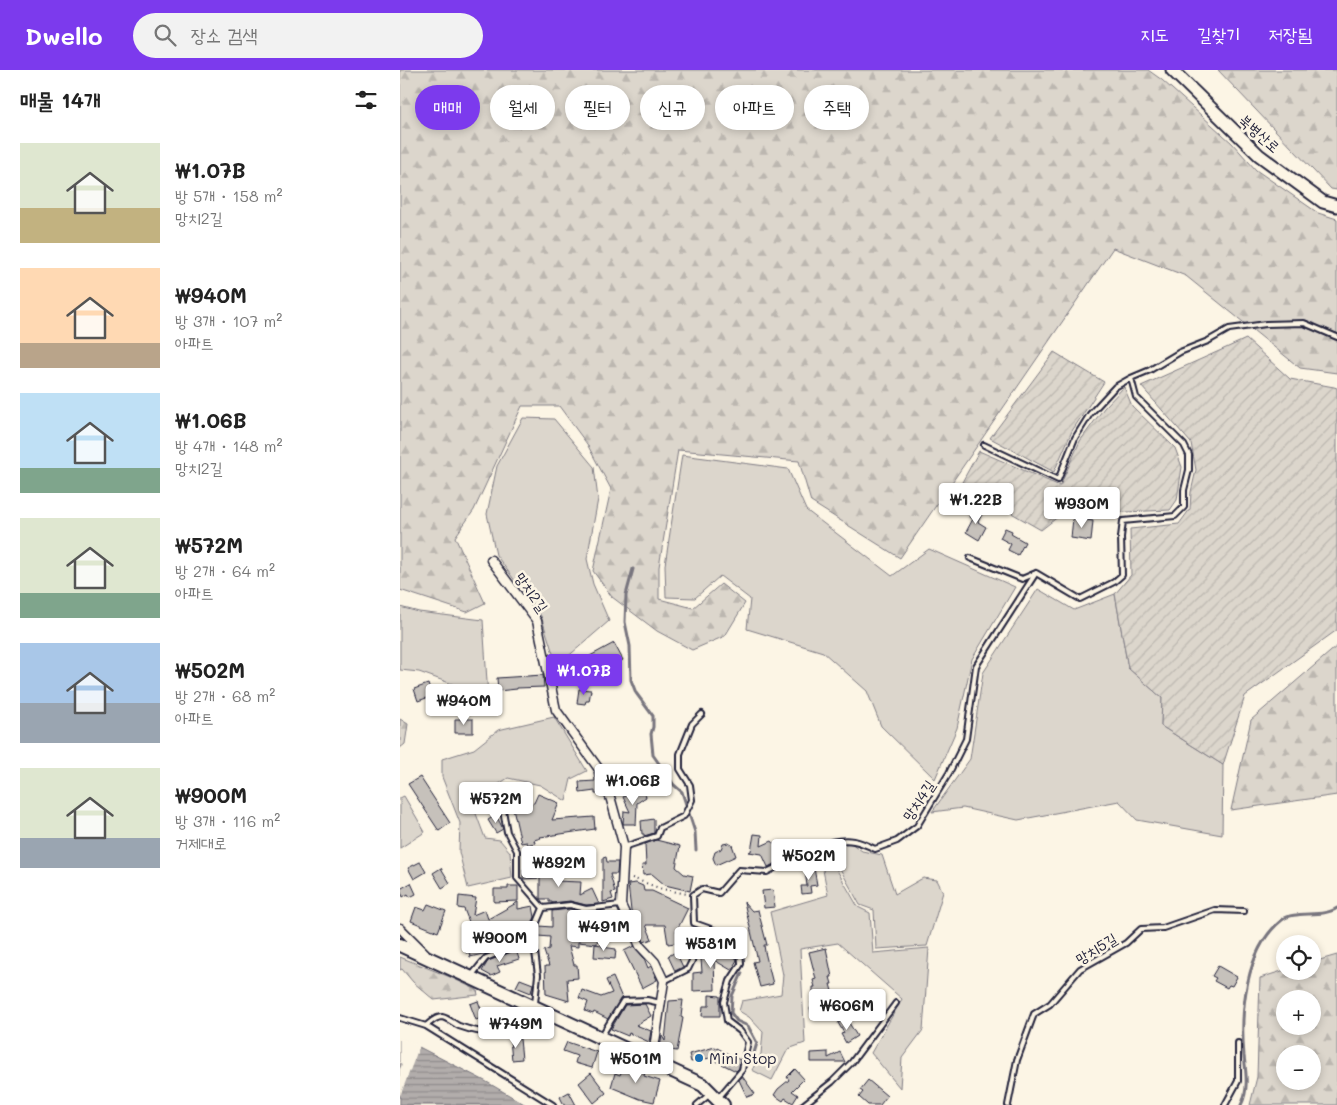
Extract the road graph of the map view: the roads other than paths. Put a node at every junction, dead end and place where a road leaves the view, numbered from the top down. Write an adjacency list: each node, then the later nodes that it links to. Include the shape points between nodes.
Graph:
1 (1172, 70): 2 (street, 북병산로, via 1259,155 1323,202)
2 (1337, 206)
3 (1337, 337): 4 (lane, via 1304,323 1229,329)
4 (1131, 378): 5 (lane, via 1114,387 1090,414 1075,438 1058,480); 8 (lane, via 1136,397 1184,445 1189,455 1184,506 1175,516 1124,520 1120,537 1122,575 1080,599)
5 (984, 445)
6 (970, 558): 8 (lane, via 1022,579)
7 (491, 560): 11 (street, 망치2길, via 537,620 556,710 601,772)
8 (1036, 573): 16 (lane, 망치4길, via 976,666 966,738 917,826 897,841 875,849 845,839 832,842 824,853 803,862 791,860 767,872 739,870 718,893 702,889 693,895 694,923)
9 (702, 714): 11 (lane, via 692,724 680,754 680,769 690,785 692,800 684,816 660,828 657,836)
10 (518, 792): 13 (lane, via 502,805 507,832 516,851 517,878)
11 (624, 847): 12 (street, 망치2길)
12 (621, 905): 13 (lane, via 586,909 570,905); 21 (street, 망치2길, via 640,946 655,962)
13 (544, 908): 17 (lane, via 535,927)
14 (1244, 911): 34 (lane, 망치5길, via 1215,910 1163,928 1141,929 1126,943 1080,969 1050,1004 1034,1014 1017,1060)
15 (400, 928): 19 (street)
16 (708, 928): 21 (lane, via 688,969); 30 (lane, via 740,947 741,964 730,981 724,1002 727,1021 748,1042 742,1070)
17 (534, 944): 20 (lane, via 516,946 486,958); 24 (lane, via 538,975)
18 (400, 945): 19 (main road)
19 (432, 959): 20 (main road)
20 (471, 977): 24 (main road)
21 (664, 981): 22 (street)
22 (661, 1003): 27 (lane, via 647,1000 623,1002); 29 (street)
23 (896, 1003): 33 (lane, via 852,1062)
24 (537, 1009): 26 (lane, via 530,1021 510,1031 488,1034 459,1026 443,1017); 27 (main road)
25 (400, 1018): 26 (lane)
26 (426, 1026): 31 (lane)
27 (601, 1038): 29 (main road)
28 (1238, 1043): 35 (lane, via 1238,1081)
29 (652, 1062): 30 (main road, via 703,1085)
30 (718, 1099): 32 (lane)
31 (553, 1105)
32 (697, 1105)
33 (803, 1105)
34 (1008, 1105)
35 (1225, 1105)

